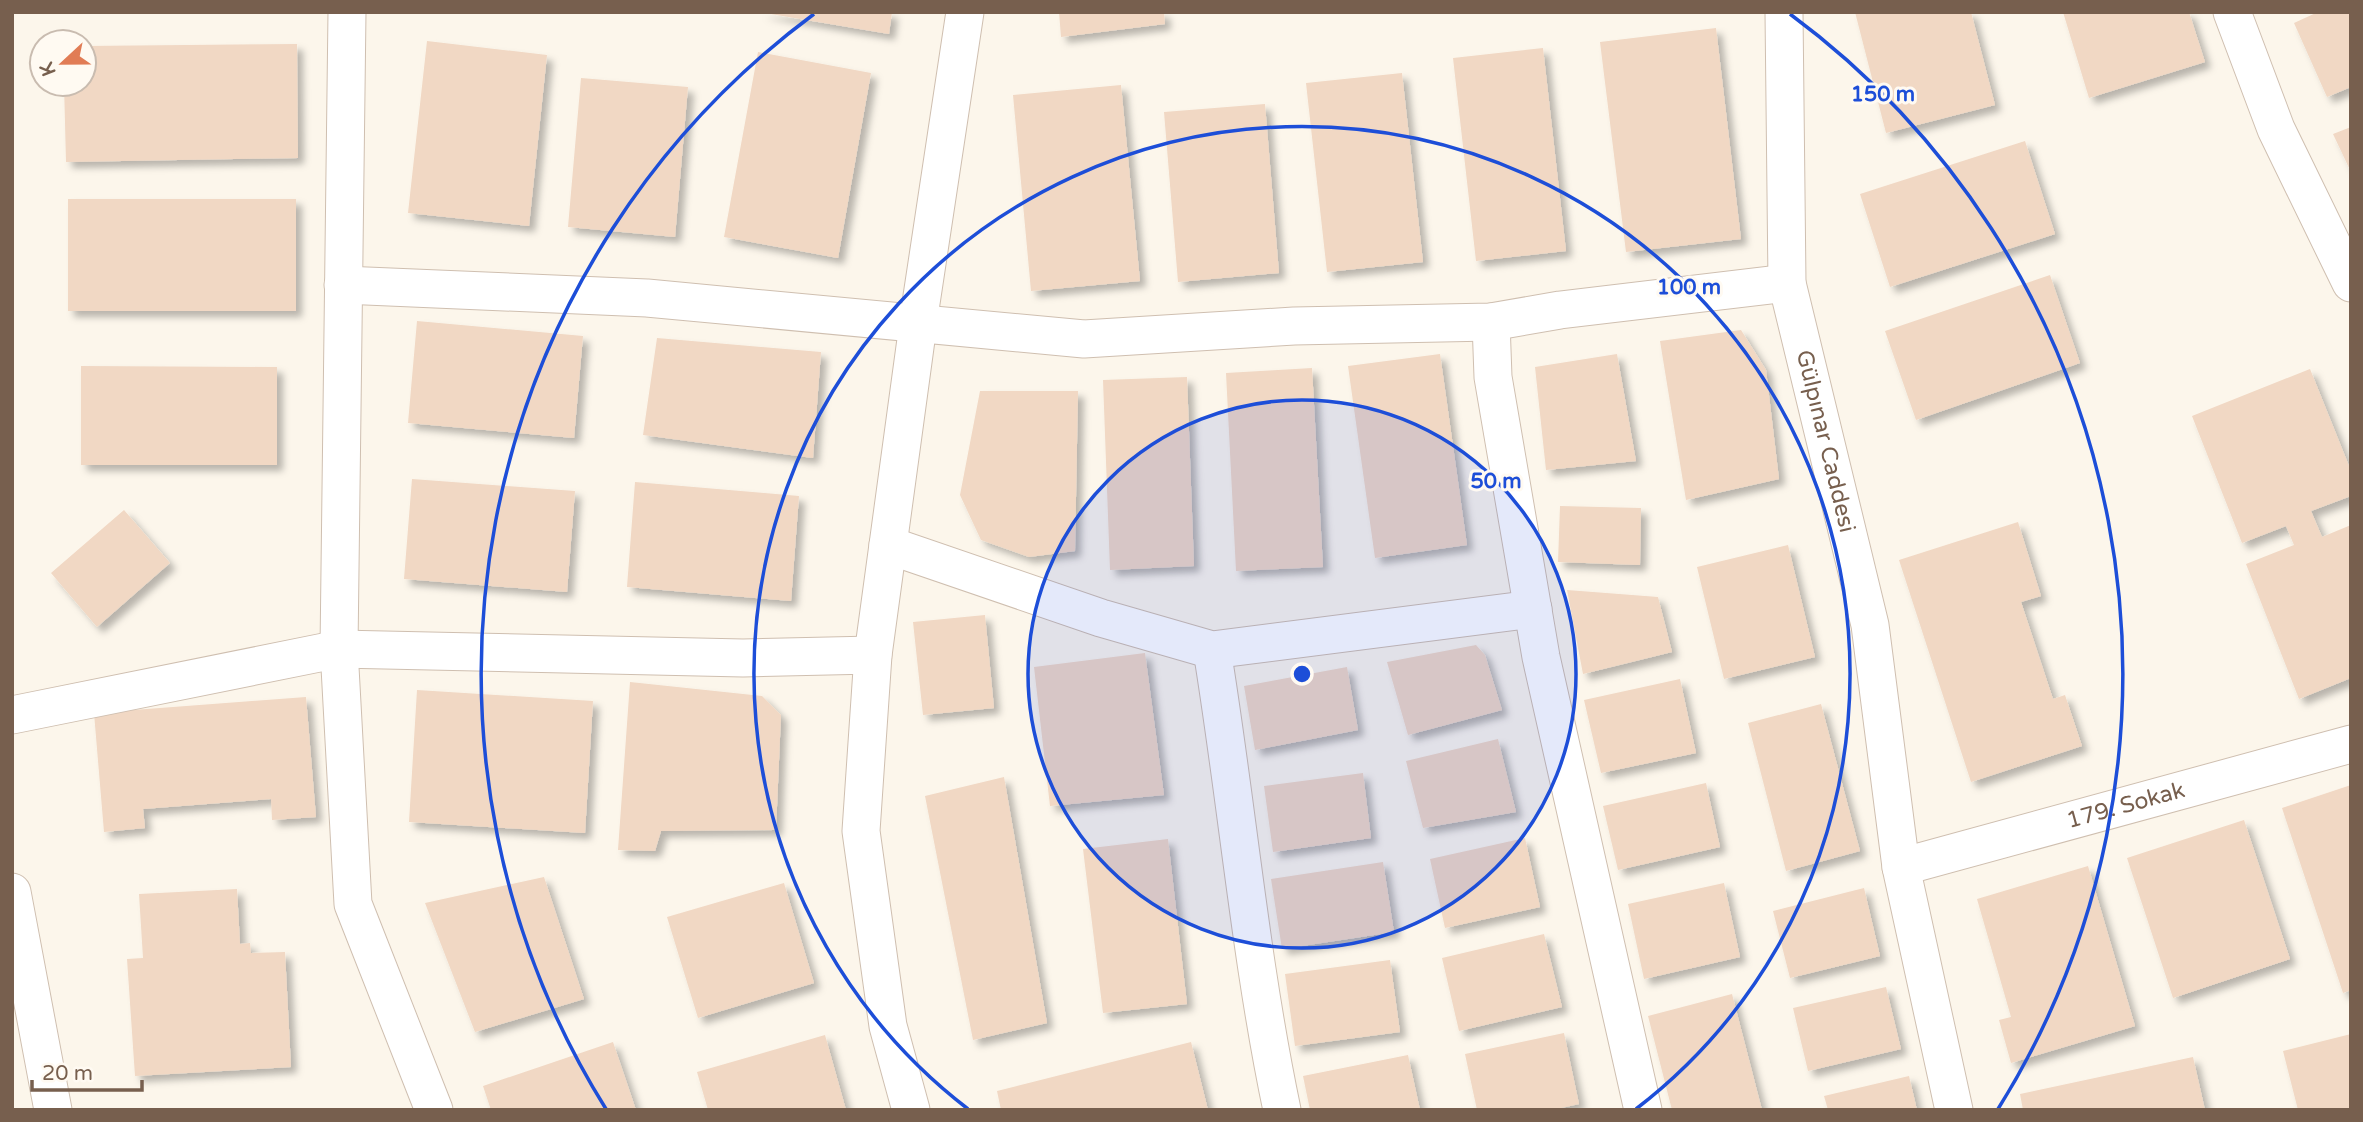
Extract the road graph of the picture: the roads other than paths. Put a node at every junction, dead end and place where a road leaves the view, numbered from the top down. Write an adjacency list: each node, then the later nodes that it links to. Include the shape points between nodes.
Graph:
1 (347, 12): 7 (street)
2 (965, 12): 9 (street)
3 (1784, 12): 5 (street, Gülpınar Caddesi)
4 (2236, 13): 6 (street, via 2276,130)
5 (1787, 283): 8 (street, via 1560,310); 17 (street, Gülpınar Caddesi, via 1870,625)
6 (2351, 283)
7 (343, 285): 9 (street, via 647,298); 12 (street)
8 (1491, 323): 9 (street, via 1294,326 1084,339); 11 (street, via 1493,377)
9 (918, 325): 10 (street)
10 (888, 545): 13 (street, via 1101,618); 14 (street)
11 (1532, 609): 13 (street); 23 (street)
12 (339, 649): 14 (street, via 744,658); 15 (street); 20 (street, via 353,904)
13 (1212, 650): 22 (street, via 1264,1026)
14 (873, 655): 21 (street, via 861,831 888,1026)
15 (12, 715)
16 (2351, 744): 17 (street, 179. Sokak)
17 (1901, 867): 24 (street, Gülpınar Caddesi)
18 (12, 891): 19 (street)
19 (54, 1110)
20 (434, 1110)
21 (911, 1110)
22 (1282, 1110)
23 (1643, 1110)
24 (1954, 1110)

